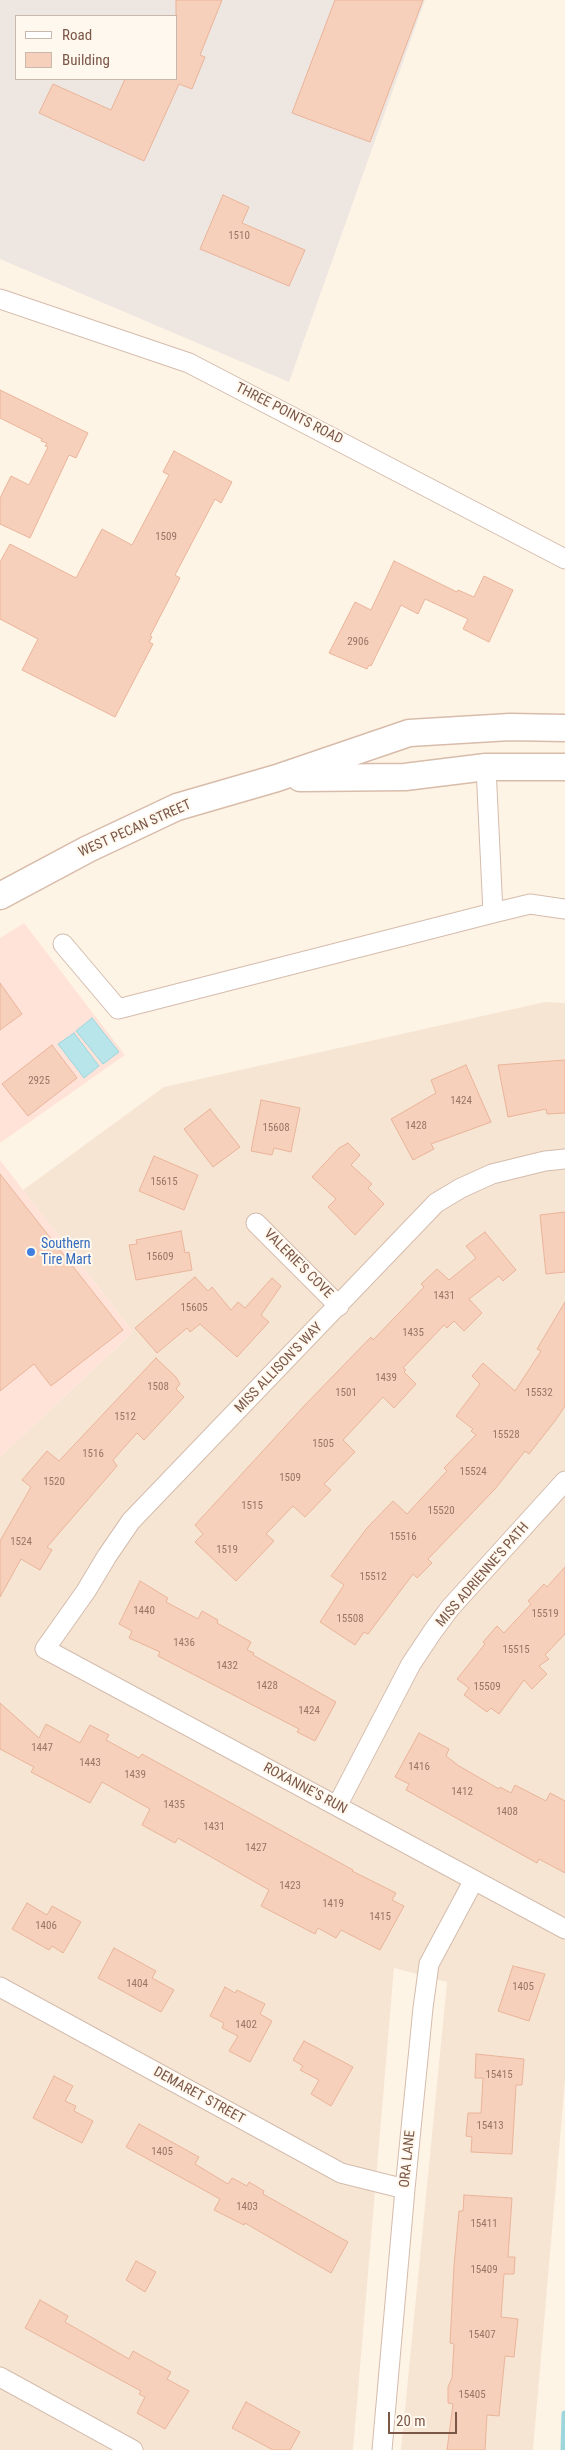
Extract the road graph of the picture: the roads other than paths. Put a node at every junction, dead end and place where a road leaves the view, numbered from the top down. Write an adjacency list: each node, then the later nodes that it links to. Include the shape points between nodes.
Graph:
1 (0, 299): 2 (street, THREE POINTS ROAD, via 188,363)
2 (565, 559)
3 (565, 728): 6 (main road, WEST PECAN STREET, via 510,727 409,733)
4 (486, 767): 5 (main road, WEST PECAN STREET); 6 (main road, WEST PECAN STREET, via 405,778); 9 (street)
5 (565, 767)
6 (277, 778): 7 (main road, WEST PECAN STREET, via 177,807 88,848)
7 (0, 896)
8 (565, 909): 9 (street, via 530,904)
9 (493, 913): 10 (street, via 118,1009)
10 (63, 944)
11 (565, 1159): 13 (street, MISS ALLISON'S WAY, via 492,1174 436,1203)
12 (256, 1223): 13 (street, VALERIE'S COVE)
13 (339, 1306): 15 (street, MISS ALLISON'S WAY, via 131,1521 86,1592)
14 (565, 1481): 16 (street, MISS ADRIENNE'S PATH, via 450,1608 422,1647)
15 (45, 1648): 16 (street, ROXANNE'S RUN)
16 (338, 1806): 17 (street, ROXANNE'S RUN)
17 (474, 1880): 18 (street, ROXANNE'S RUN); 20 (street, ORA LANE, via 429,1964)
18 (565, 1930)
19 (0, 1987): 20 (street, DEMARET STREET, via 341,2173)
20 (405, 2189): 23 (street, ORA LANE)
21 (0, 2377): 22 (street)
22 (133, 2450)
23 (382, 2450)

